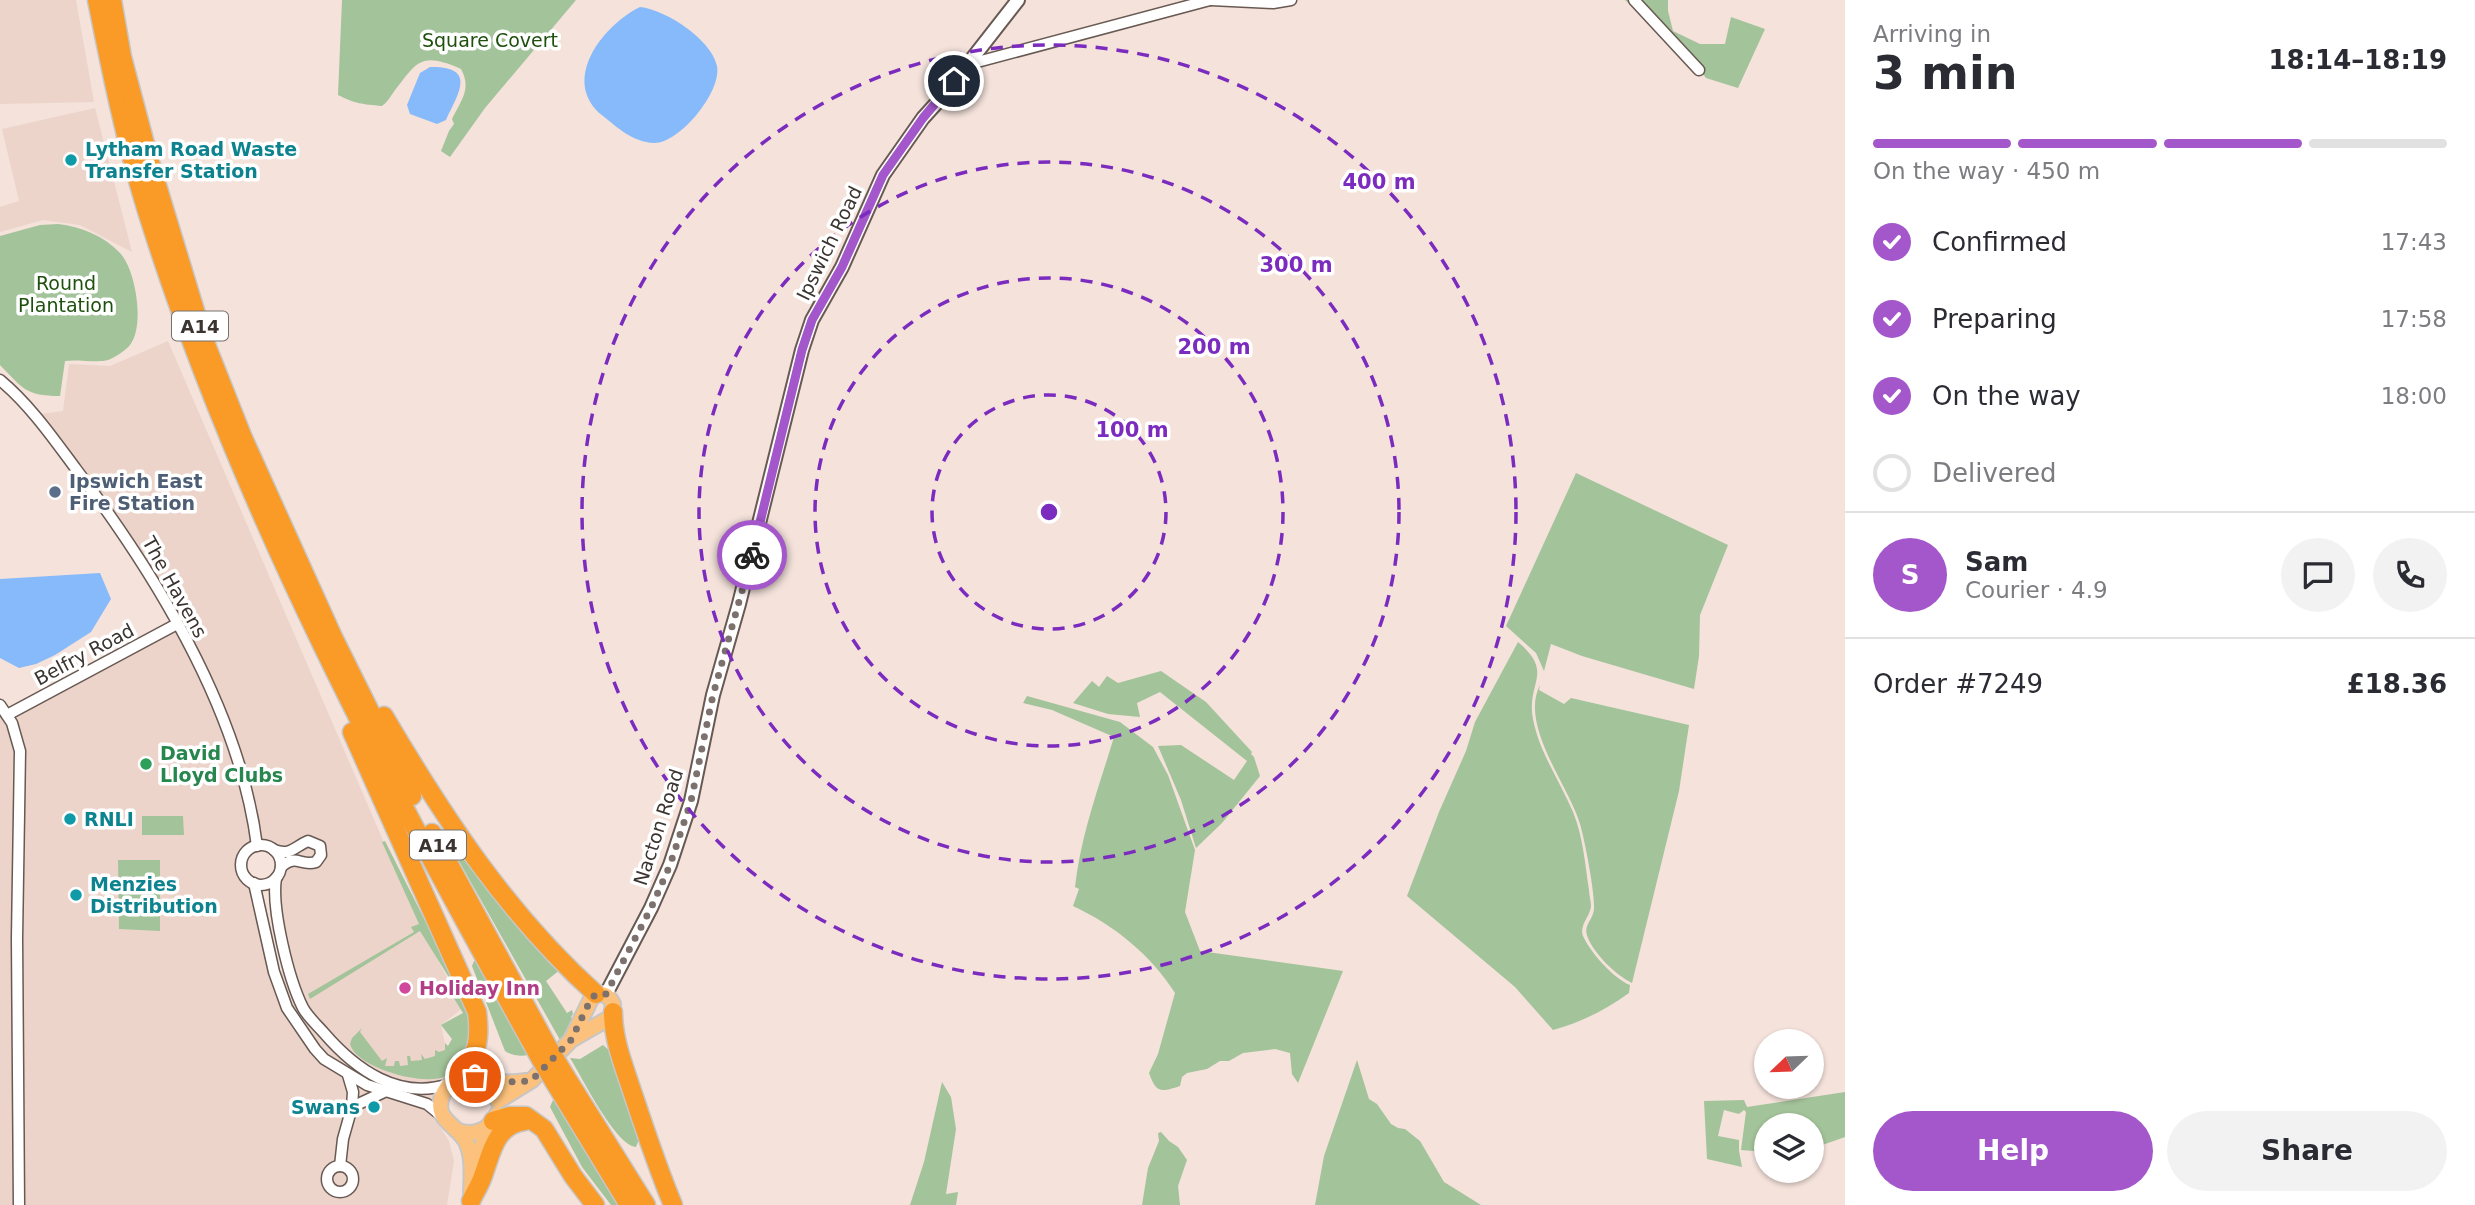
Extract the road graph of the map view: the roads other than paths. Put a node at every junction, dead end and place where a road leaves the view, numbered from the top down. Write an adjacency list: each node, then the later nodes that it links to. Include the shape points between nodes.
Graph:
1 (97, 0): 10 (highway, A14, via 118,106 183,319 237,461)
2 (112, 0): 12 (highway, A14, via 149,159 203,337)
3 (1018, 0): 7 (street, Ipswich Road)
4 (1210, 0): 5 (street); 7 (street)
5 (1292, 0)
6 (1634, 0): 8 (street)
7 (966, 65): 13 (street, Ipswich Road, via 883,175 842,267 812,320)
8 (1699, 70)
9 (0, 380): 11 (street, The Havens, via 45,428 127,537)
10 (294, 586): 24 (highway, A14, via 462,916); 28 (highway, A14, via 305,629 477,1012 478,1045)
11 (177, 624): 15 (street, Belfry Road); 16 (street, The Havens, via 226,726)
12 (333, 637): 21 (highway, A14, via 460,839 499,891 545,945); 24 (highway, A14)
13 (711, 704): 21 (street, Nacton Road, via 691,801 670,865 651,908)
14 (0, 705): 15 (street)
15 (7, 715): 40 (street, via 20,751)
16 (257, 846): 17 (street); 20 (street, via 246,852 242,864 245,876)
17 (274, 850): 18 (street); 18 (street, via 292,852 308,841 320,846 316,862 295,859)
18 (281, 867): 19 (street)
19 (276, 878): 20 (street, via 268,884); 28 (street, via 274,895 289,970 304,1011 341,1052 391,1084 419,1090)
20 (254, 883): 25 (street, via 287,1008 324,1059)
21 (601, 994): 22 (main road, via 613,1004); 23 (main road, via 587,1004)
22 (613, 1012): 23 (main road, via 606,1021); 44 (highway, via 629,1085)
23 (571, 1040): 26 (main road)
24 (545, 1053): 27 (highway, A14, bridge)
25 (348, 1075): 30 (street); 32 (street)
26 (532, 1080): 29 (main road); 31 (main road)
27 (561, 1080): 42 (highway, A14); 43 (highway, A14)
28 (455, 1081): 29 (main road, via 475,1077); 33 (main road, via 441,1099)
29 (486, 1081): 31 (main road)
30 (384, 1092): 32 (street); 33 (street, via 428,1104)
31 (498, 1101): 35 (main road)
32 (352, 1107): 37 (street)
33 (444, 1117): 36 (main road)
34 (535, 1122): 35 (highway, via 517,1115); 39 (highway, via 516,1122 501,1133); 41 (highway)
35 (492, 1123): 36 (main road, via 473,1133); 38 (main road)
36 (455, 1129): 38 (main road, via 468,1146)
37 (340, 1166)
38 (472, 1173): 39 (main road)
39 (470, 1203)
40 (19, 1205)
41 (596, 1205)
42 (629, 1205)
43 (646, 1205)
44 (673, 1205)

